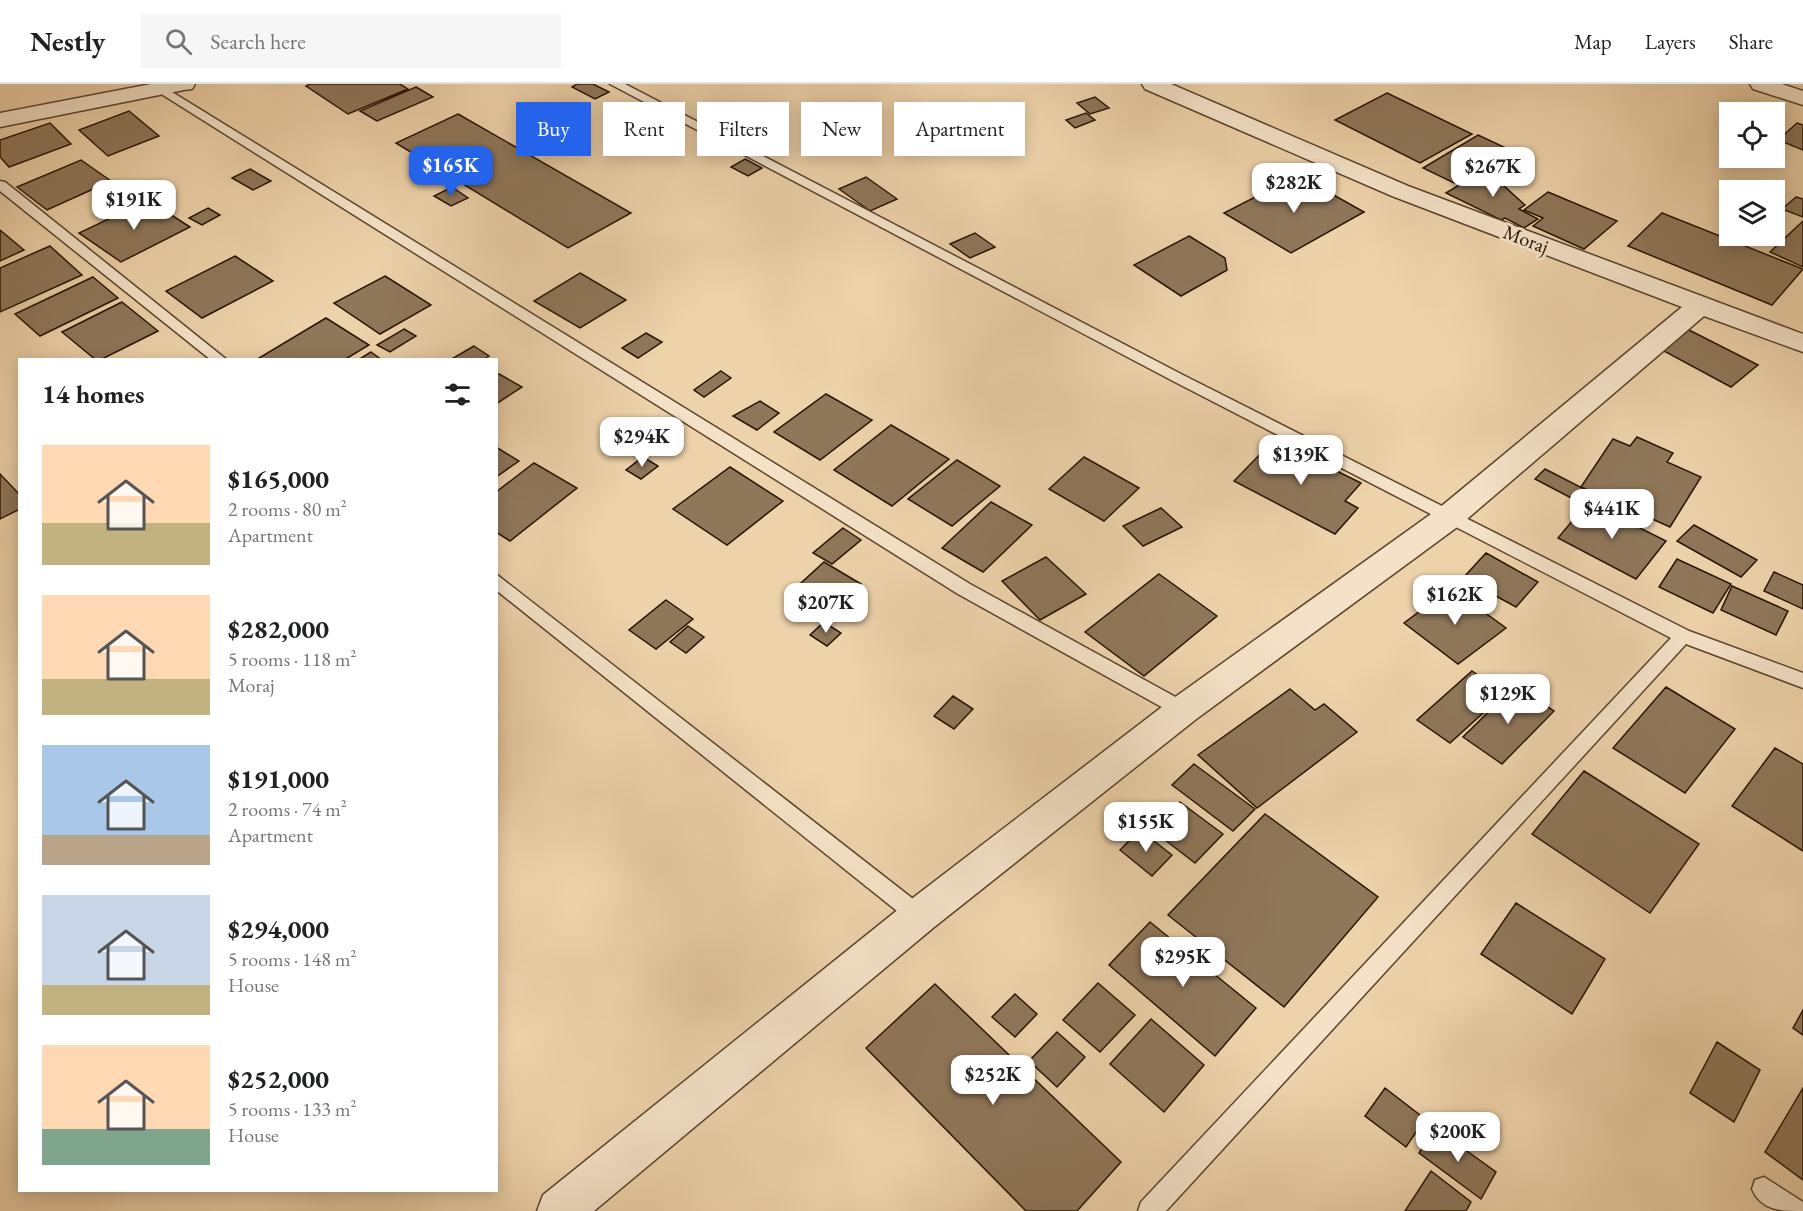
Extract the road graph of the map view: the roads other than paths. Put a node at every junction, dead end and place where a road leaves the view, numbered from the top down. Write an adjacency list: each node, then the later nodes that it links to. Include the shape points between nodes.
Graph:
1 (184, 84): 5 (street)
2 (616, 84): 12 (lane)
3 (1154, 84): 9 (street, Moraj, via 1400,191)
4 (1761, 84): 6 (street)
5 (159, 88): 7 (street); 16 (lane, via 964,589)
6 (1803, 98)
7 (0, 120)
8 (0, 185): 11 (lane)
9 (1701, 305): 10 (street, Moraj); 12 (street)
10 (1803, 344)
11 (217, 358)
12 (1449, 517): 14 (lane); 16 (street)
13 (498, 582): 17 (lane)
14 (1683, 636): 15 (lane); 20 (lane)
15 (1803, 681)
16 (1184, 710): 17 (street)
17 (919, 916): 19 (street)
18 (1764, 1190): 21 (lane)
19 (559, 1211)
20 (1150, 1211)
21 (1794, 1211)

